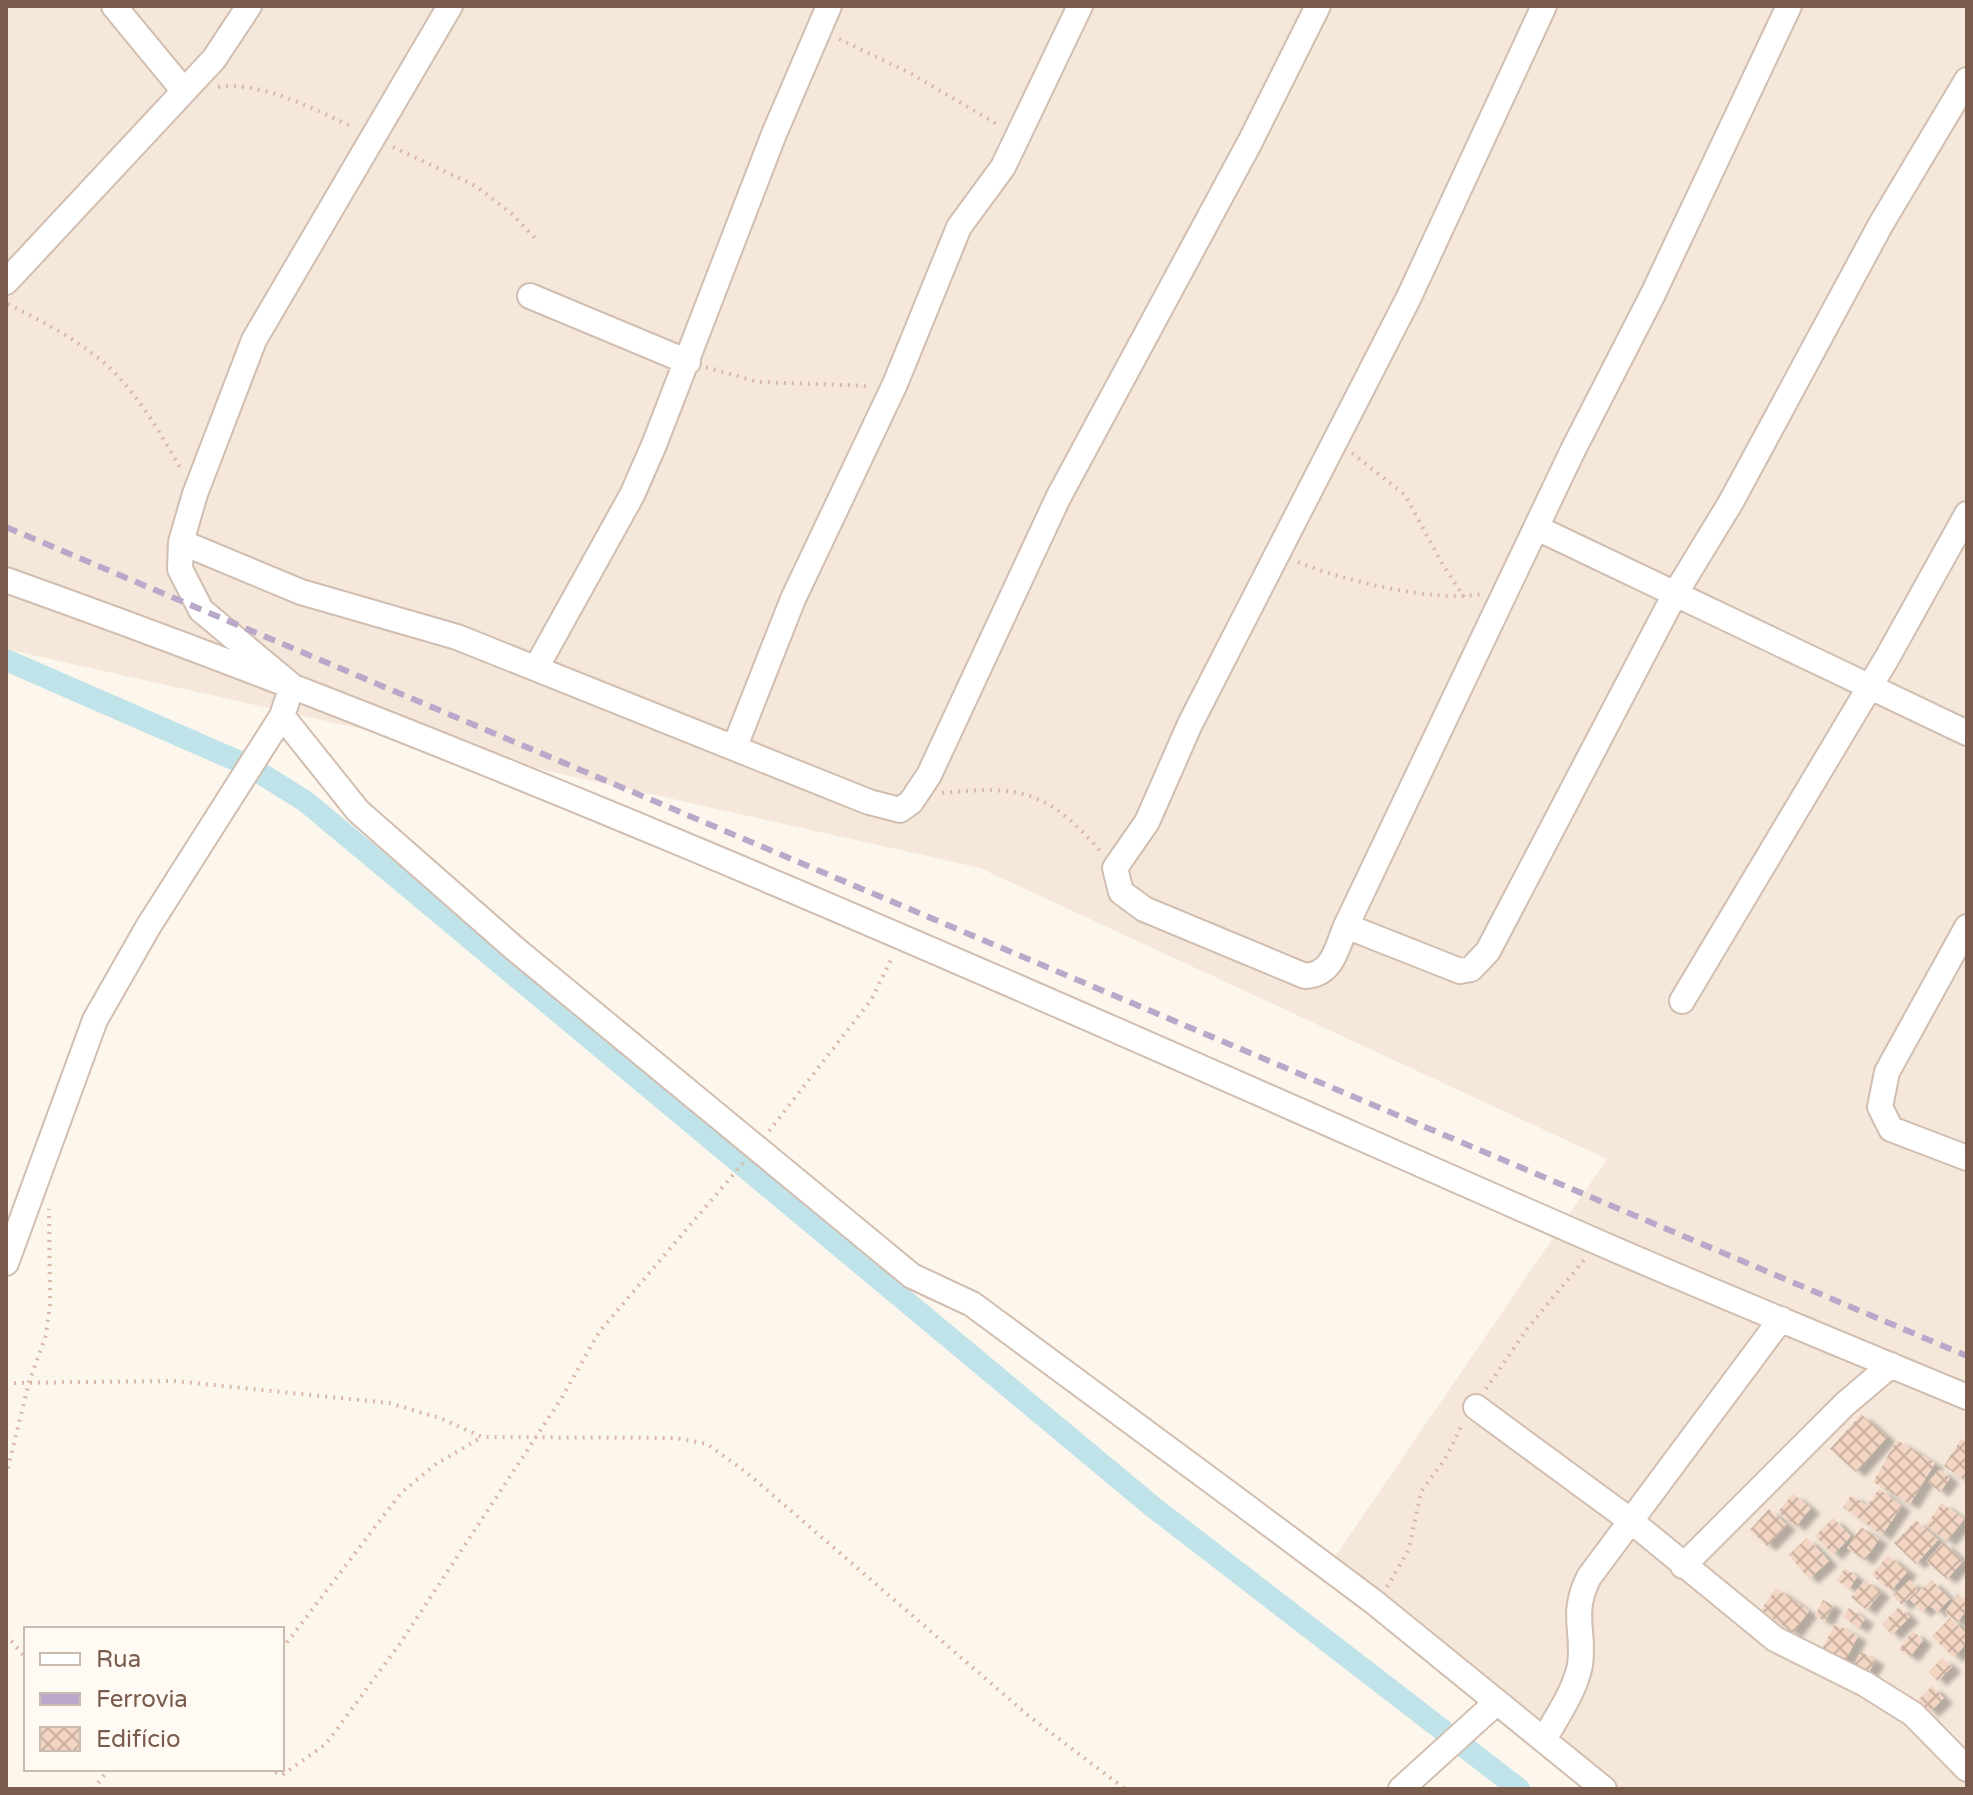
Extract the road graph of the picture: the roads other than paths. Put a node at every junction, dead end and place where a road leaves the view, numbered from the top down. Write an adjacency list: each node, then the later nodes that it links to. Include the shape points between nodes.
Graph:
1 (114, 6): 10 (street)
2 (249, 6): 10 (street, via 231,38)
3 (450, 6): 16 (street, via 254,340)
4 (829, 6): 13 (street, via 746,204)
5 (1080, 6): 24 (street, via 1019,137 959,227 895,384 793,599)
6 (1318, 6): 24 (street, via 1058,498 916,796 900,810 889,809)
7 (1544, 6): 25 (street, via 1409,297 1190,724 1147,822 1115,868 1121,892 1144,909 1305,976 1315,976 1330,964)
8 (1789, 6): 15 (street)
9 (1967, 80): 18 (street)
10 (184, 91): 11 (street)
11 (6, 282)
12 (530, 296): 13 (street)
13 (688, 362): 19 (street, via 632,495)
14 (1967, 514): 21 (street)
15 (1537, 528): 18 (street); 25 (street)
16 (181, 542): 19 (street, via 301,592 457,637); 20 (street, via 180,569 201,610)
17 (6, 580): 20 (street)
18 (1675, 594): 21 (street); 25 (street, via 1505,920 1475,965 1460,971)
19 (536, 668): 24 (street)
20 (292, 686): 22 (street); 30 (street, via 904,936)
21 (1869, 688): 23 (street); 27 (street)
22 (282, 716): 29 (street, via 95,1020); 36 (street, via 358,811 514,948 912,1276 972,1304 1374,1602)
23 (1967, 733)
24 (735, 746)
25 (1346, 926)
26 (1967, 927): 28 (street, via 1887,1072 1880,1107 1891,1129)
27 (1682, 1001)
28 (1967, 1158)
29 (6, 1263)
30 (1781, 1319): 31 (street); 34 (street)
31 (1891, 1365): 32 (street); 35 (street)
32 (1967, 1397)
33 (1476, 1407): 34 (street)
34 (1631, 1521): 35 (street); 37 (street, via 1580,1595 1576,1679)
35 (1683, 1566): 38 (street, via 1775,1639 1913,1714)
36 (1497, 1702): 37 (street); 39 (street)
37 (1544, 1740): 40 (street)
38 (1967, 1769)
39 (1401, 1789)
40 (1604, 1789)

